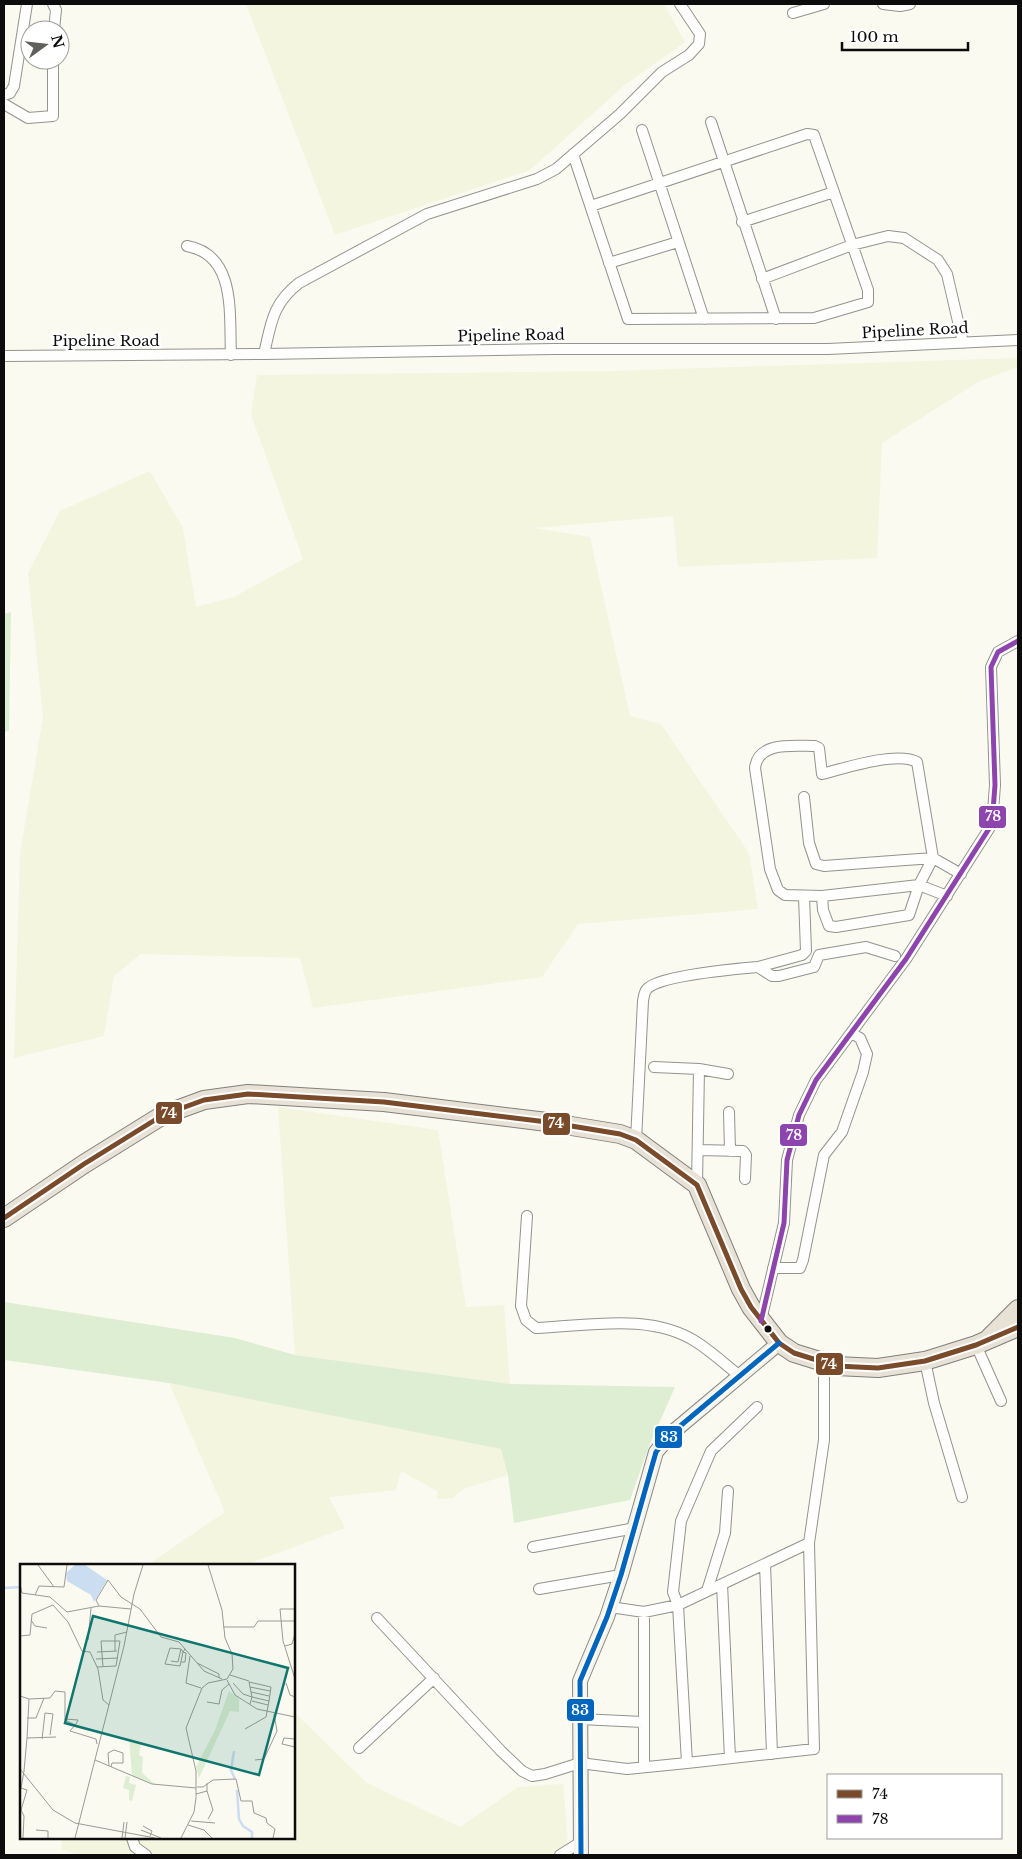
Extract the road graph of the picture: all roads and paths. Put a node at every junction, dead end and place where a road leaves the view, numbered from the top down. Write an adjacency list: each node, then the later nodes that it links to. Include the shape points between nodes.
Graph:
1 (27, 4): 10 (street, via 14,86 10,94)
2 (54, 4): 8 (street)
3 (680, 4): 14 (street, via 700,34 698,44 690,55 662,72)
4 (824, 4): 7 (street)
5 (883, 4): 6 (street)
6 (910, 4)
7 (793, 13)
8 (55, 20)
9 (53, 70): 11 (street, via 53,116 28,118)
10 (4, 95)
11 (4, 104)
12 (711, 122): 15 (street)
13 (642, 130): 16 (street)
14 (573, 154): 18 (street); 30 (street, via 556,169 537,179 427,214 298,283 285,294 274,312)
15 (723, 162): 16 (street); 17 (street, via 807,134 814,135); 19 (street)
16 (658, 185): 18 (street); 20 (street)
17 (834, 192): 19 (street); 21 (street)
18 (591, 206): 23 (street)
19 (742, 222): 24 (street)
20 (678, 242): 23 (street); 25 (street)
21 (852, 245): 24 (street); 26 (street, via 868,290 868,302 814,318); 28 (street, via 888,236 904,238 938,260 948,274)
22 (187, 246): 29 (street, via 210,254 221,270 230,302)
23 (608, 263): 25 (street, via 628,319)
24 (762, 279): 26 (street)
25 (704, 319): 26 (street)
26 (776, 319)
27 (1018, 340): 28 (street, Pipeline Road)
28 (963, 342): 30 (street, Pipeline Road, via 828,349)
29 (230, 354): 30 (street, Pipeline Road); 31 (street, Pipeline Road)
30 (264, 354)
31 (4, 356)
32 (1018, 641): 35 (street, via 998,652 991,667 995,785 992,824)
33 (804, 797): 34 (street, via 809,843 816,864)
34 (933, 858): 35 (street); 36 (street); 37 (street, via 917,762 910,758 882,761 822,774 815,746 766,750 755,768 770,869 778,890 785,896)
35 (961, 874): 39 (street)
36 (919, 885): 38 (street); 38 (street, via 909,915 836,927 829,926 827,922); 39 (street)
37 (804, 896): 38 (street); 41 (street, via 806,951 802,955)
38 (822, 896)
39 (946, 896): 42 (street, via 906,959)
40 (895, 956): 41 (street, via 866,947 821,955 814,967 778,976)
41 (758, 967): 47 (street, via 665,980 644,991)
42 (851, 1033): 54 (street, via 816,1080 799,1115 787,1160 784,1223); 54 (street, via 860,1038 866,1054 842,1132 824,1155 803,1260 796,1270)
43 (654, 1067): 44 (street)
44 (699, 1069): 45 (street); 48 (street)
45 (728, 1074)
46 (729, 1112): 49 (street)
47 (636, 1140): 51 (highway); 53 (highway, via 620,1134 547,1122 384,1102 240,1095 204,1100 163,1115)
48 (698, 1150): 49 (street); 51 (street)
49 (730, 1151): 50 (street, via 743,1151 746,1155)
50 (745, 1179)
51 (696, 1185): 56 (highway, via 741,1289)
52 (527, 1216): 62 (street, via 521,1306 526,1320 536,1328 639,1324 666,1329 697,1342)
53 (4, 1218)
54 (773, 1268): 56 (street)
55 (1018, 1309): 59 (highway)
56 (761, 1321): 58 (highway)
57 (1018, 1327): 59 (highway)
58 (779, 1343): 61 (highway, via 794,1354); 62 (street)
59 (981, 1343): 60 (highway); 63 (street)
60 (925, 1361): 61 (highway, via 878,1368); 66 (street)
61 (824, 1363): 68 (street, via 824,1440)
62 (740, 1376): 67 (street, via 673,1432 656,1452)
63 (1001, 1400)
64 (757, 1407): 75 (street, via 711,1451 681,1521 673,1592)
65 (728, 1491): 74 (street, via 725,1534)
66 (962, 1497)
67 (634, 1528): 69 (street); 71 (street)
68 (809, 1543): 70 (street); 83 (street, via 814,1749)
69 (533, 1547)
70 (765, 1564): 72 (street); 83 (street)
71 (621, 1575): 73 (street); 76 (street)
72 (722, 1584): 74 (street); 84 (street)
73 (539, 1589)
74 (708, 1591): 75 (street)
75 (678, 1605): 77 (street); 86 (street)
76 (610, 1608): 77 (street); 80 (street, via 580,1681)
77 (644, 1612): 81 (street)
78 (377, 1618): 79 (street)
79 (434, 1678): 82 (street); 85 (street, via 522,1771 532,1776)
80 (580, 1719): 81 (street); 85 (street)
81 (643, 1722): 87 (street)
82 (359, 1748)
83 (772, 1754): 84 (street)
84 (730, 1758): 86 (street)
85 (580, 1763): 87 (street); 89 (street)
86 (687, 1763): 87 (street)
87 (644, 1767)
88 (132, 1839): 90 (street, via 135,1847)
89 (581, 1849): 91 (street)
90 (146, 1855)
91 (560, 1855)

